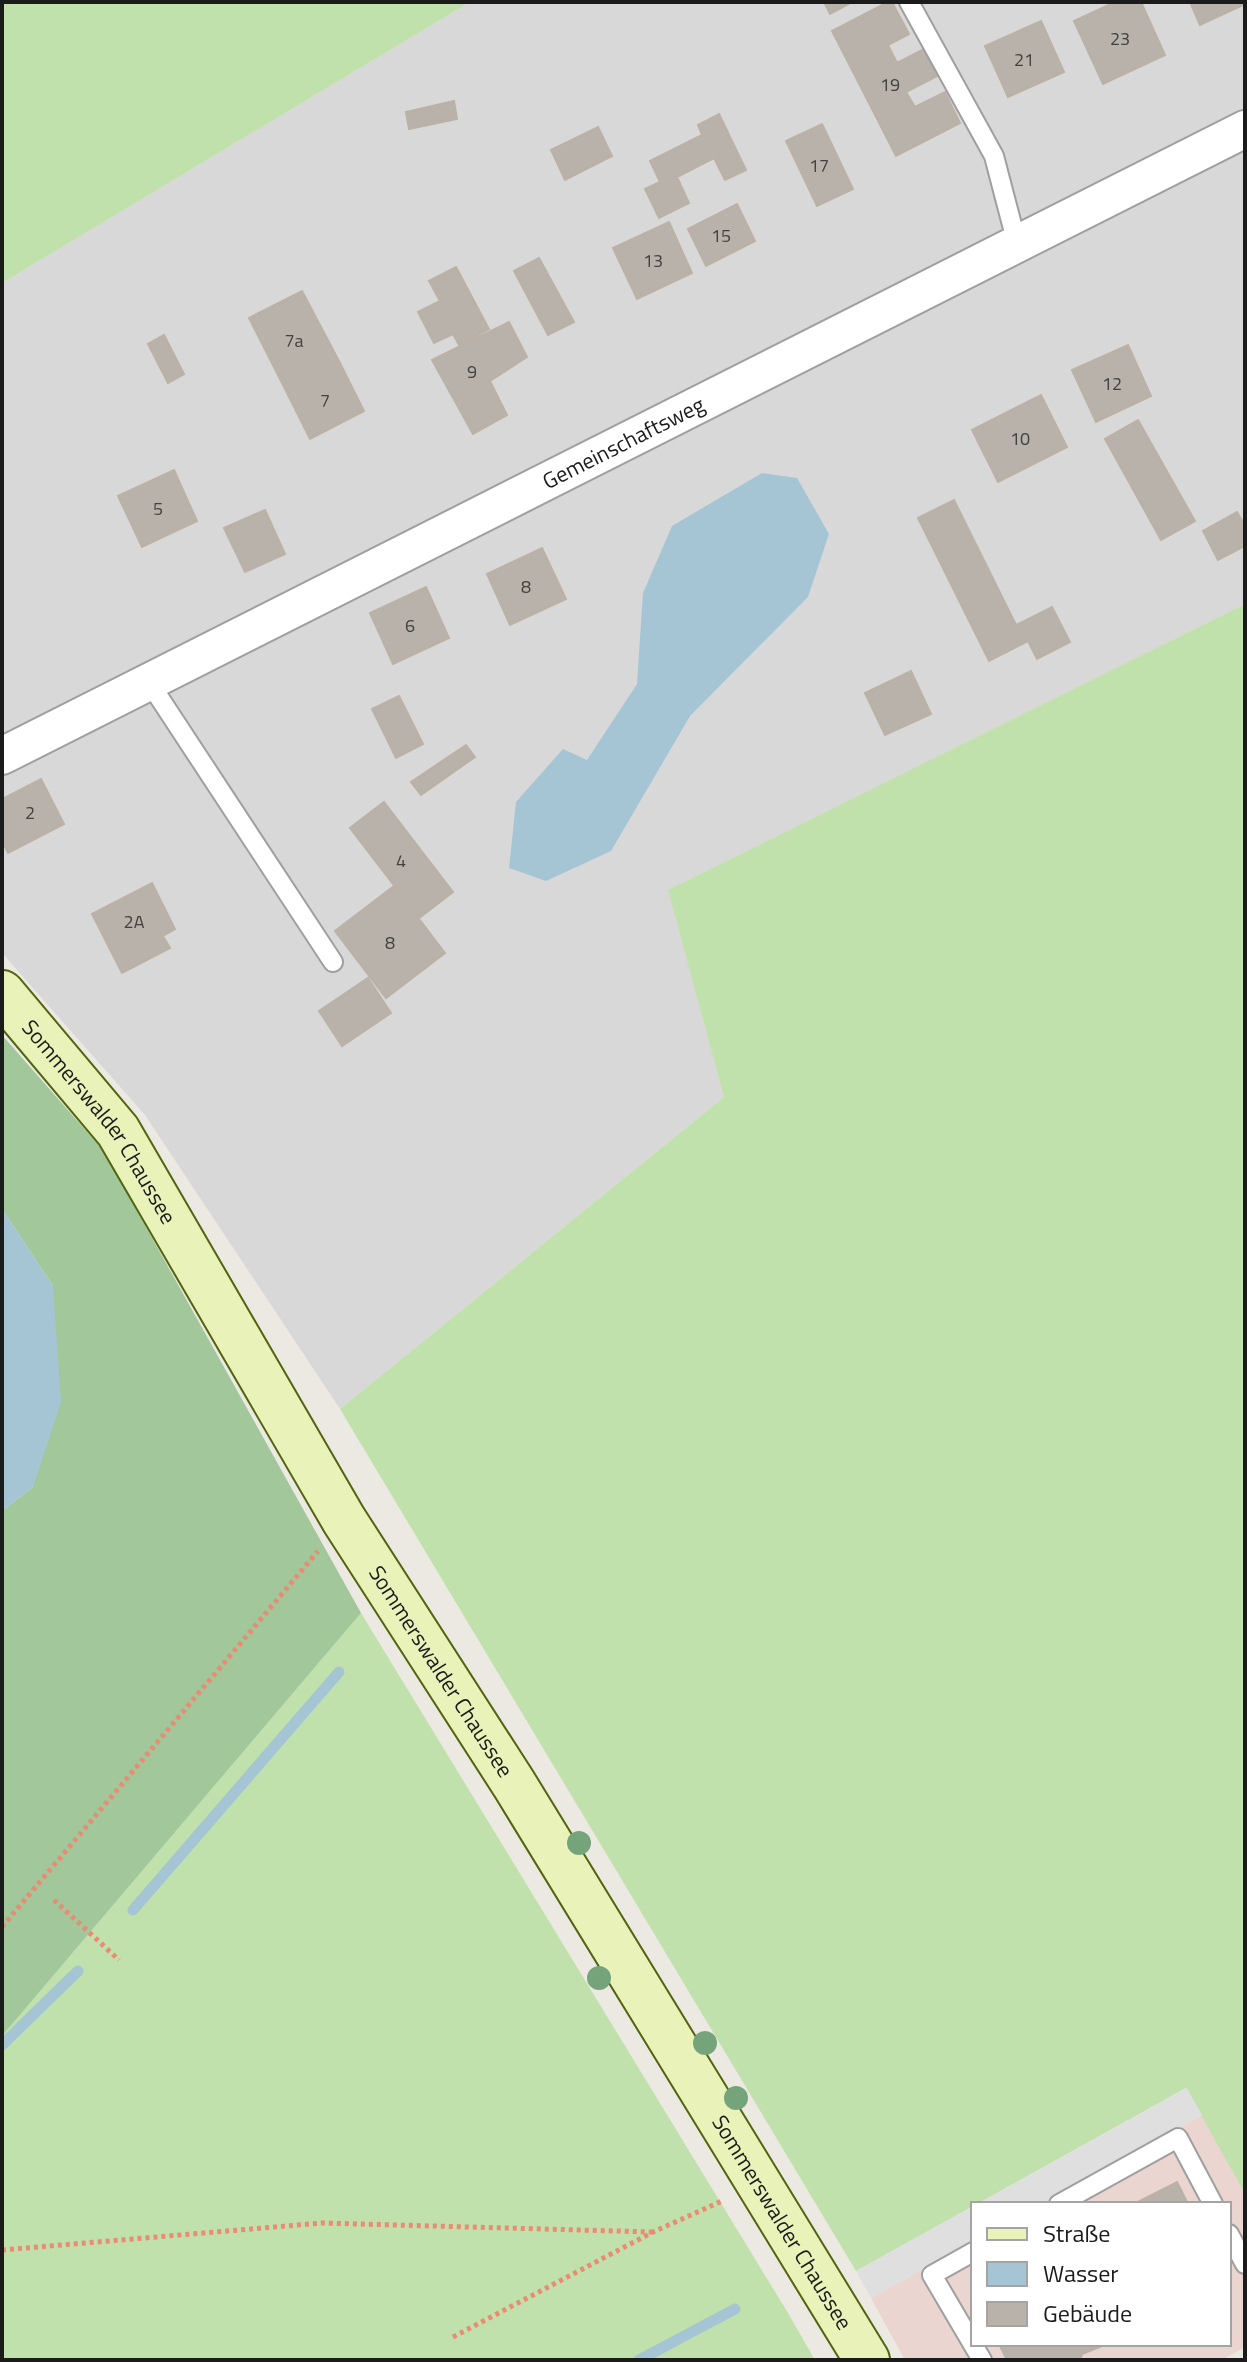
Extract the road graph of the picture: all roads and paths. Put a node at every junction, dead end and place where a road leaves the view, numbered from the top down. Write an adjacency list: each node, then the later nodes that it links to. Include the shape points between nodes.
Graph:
1 (909, 2): 3 (lane, via 994,156)
2 (1245, 129): 3 (street, Gemeinschaftsweg)
3 (1017, 244): 4 (street, Gemeinschaftsweg)
4 (149, 682): 5 (street, Gemeinschaftsweg); 6 (lane)
5 (2, 756)
6 (333, 962)
7 (2, 993): 8 (main road, Sommerswalder Chaussee, via 118,1131)
8 (344, 1520): 10 (path); 12 (main road, Sommerswalder Chaussee, via 514,1784)
9 (54, 1900): 11 (path)
10 (2, 1927)
11 (119, 1960)
12 (760, 2185): 15 (path); 22 (main road, Sommerswalder Chaussee)
13 (1063, 2202): 14 (lane, via 1178,2138)
14 (1212, 2202)
15 (653, 2232): 17 (path, via 322,2223); 20 (path)
16 (1231, 2238): 19 (lane)
17 (2, 2250)
18 (971, 2253): 21 (lane, via 932,2275)
19 (1245, 2264)
20 (453, 2337)
21 (971, 2341)
22 (867, 2360)

